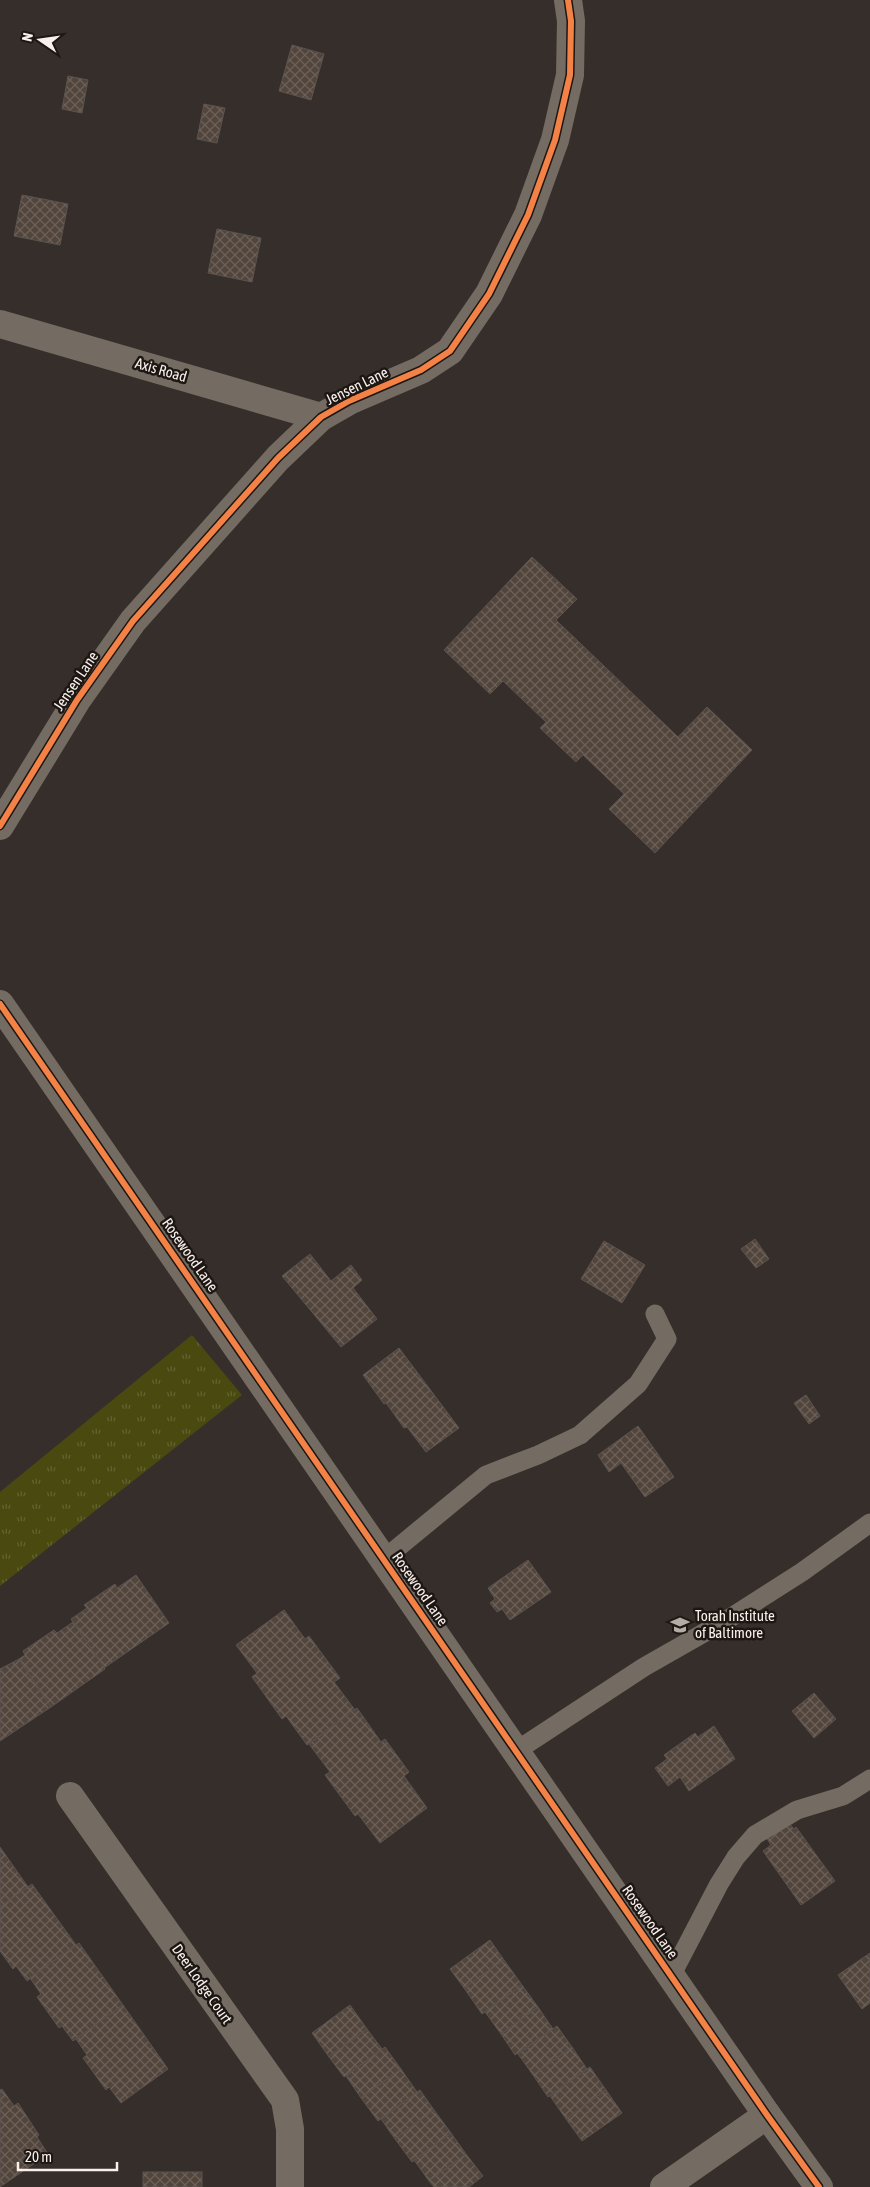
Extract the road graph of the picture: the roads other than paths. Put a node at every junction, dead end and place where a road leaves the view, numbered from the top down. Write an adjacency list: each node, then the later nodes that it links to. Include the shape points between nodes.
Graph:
1 (568, 0): 3 (street, Jensen Lane, via 570,75 555,140 528,215 489,294 450,352 421,370 349,401)
2 (0, 324): 3 (street, Axis Road)
3 (321, 417): 4 (street, Jensen Lane, via 278,458 133,621 77,700)
4 (0, 826)
5 (0, 1004): 8 (street, Rosewood Lane)
6 (654, 1314): 8 (lane, via 667,1339 638,1384 580,1435 486,1475)
7 (870, 1524): 9 (lane, via 754,1603 644,1666)
8 (384, 1559): 9 (street, Rosewood Lane)
9 (516, 1750): 12 (street, Rosewood Lane)
10 (870, 1779): 12 (lane, via 843,1796 797,1810 755,1835 719,1884)
11 (70, 1796): 14 (street, Deer Lodge Court, via 285,2100 290,2128)
12 (671, 1976): 13 (street, Rosewood Lane)
13 (767, 2115): 15 (street); 16 (street, Rosewood Lane)
14 (290, 2187)
15 (664, 2187)
16 (819, 2187)

